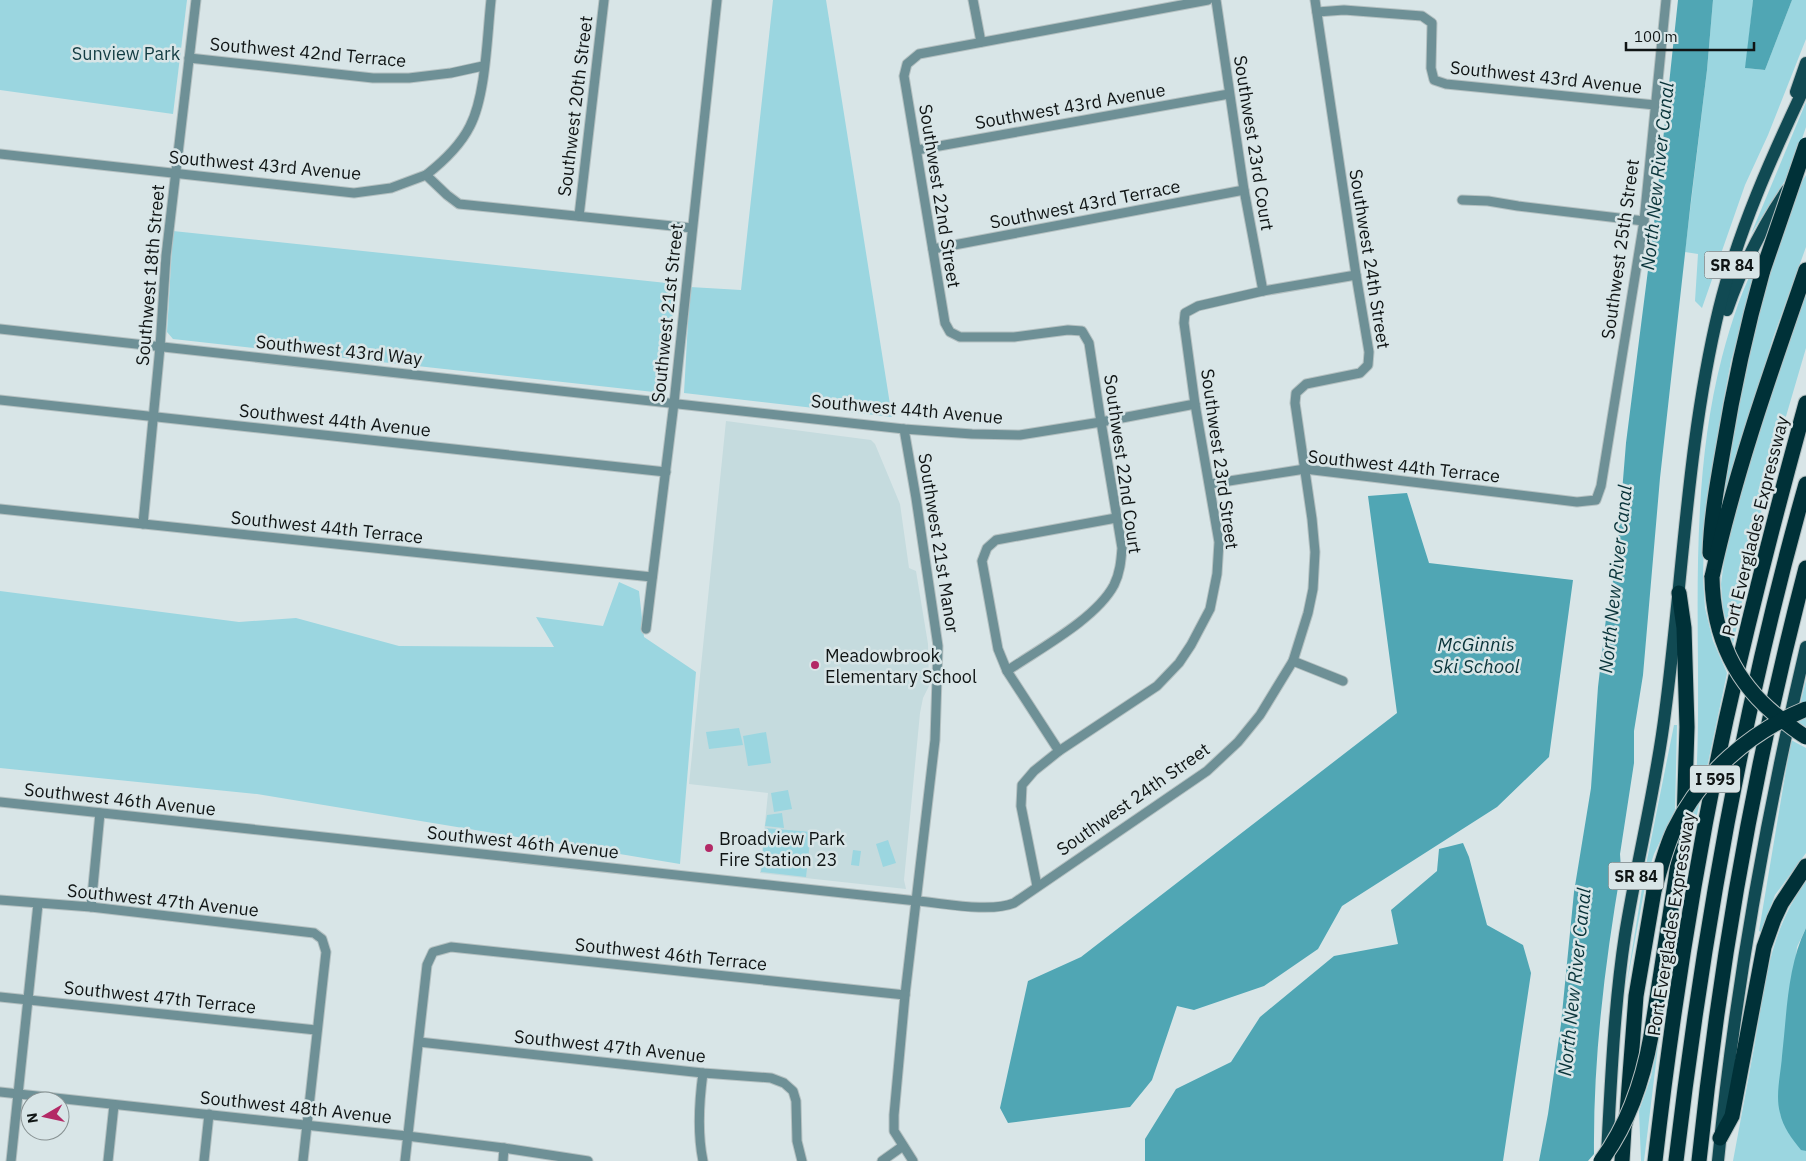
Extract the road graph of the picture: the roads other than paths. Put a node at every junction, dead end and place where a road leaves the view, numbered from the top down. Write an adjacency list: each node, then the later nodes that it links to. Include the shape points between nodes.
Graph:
1 (196, 0): 12 (street, Southwest 18th Street)
2 (490, 0): 14 (street, Southwest 43rd Avenue)
3 (604, 0): 27 (street, Southwest 20th Street)
4 (717, 0): 29 (street, Southwest 21st Street)
5 (972, 0): 11 (street)
6 (1208, 0): 11 (street)
7 (1216, 0): 16 (street, Southwest 23rd Court)
8 (1315, 0): 10 (street, Southwest 24th Street)
9 (1666, 0): 17 (street, Southwest 25th Street)
10 (1317, 12): 17 (street, Southwest 43rd Avenue, via 1344,10 1422,16 1432,23 1431,68 1434,80 1446,84); 32 (street, Southwest 24th Street)
11 (981, 42): 20 (street, Southwest 22nd Street, via 919,54 907,64 904,76)
12 (189, 58): 14 (street, Southwest 42nd Terrace, via 373,78 409,78); 23 (street, Southwest 18th Street)
13 (1806, 63): 19 (main road)
14 (484, 66): 24 (street, Southwest 43rd Avenue, via 479,101 470,126 458,146)
15 (1806, 84): 19 (main road, SR 84)
16 (1229, 94): 20 (street, Southwest 43rd Avenue); 25 (street, Southwest 23rd Court)
17 (1655, 105): 28 (street, Southwest 25th Street)
18 (1806, 145): 57 (highway, bridge, via 1763,270 1732,396 1714,501 1710,556)
19 (1777, 148): 39 (main road, SR 84, via 1730,272)
20 (917, 150): 30 (street, Southwest 22nd Street)
21 (0, 154): 23 (street, Southwest 43rd Avenue)
22 (1806, 161): 39 (main road, via 1748,256)
23 (175, 173): 24 (street, Southwest 43rd Avenue, via 354,193 391,188); 38 (street, Southwest 18th Street)
24 (426, 175): 27 (street, via 459,204)
25 (1244, 190): 30 (street, Southwest 43rd Terrace); 34 (street, Southwest 23rd Court)
26 (1462, 200): 28 (street)
27 (579, 216): 29 (street)
28 (1644, 221): 51 (street, Southwest 25th Street, via 1601,486)
29 (692, 228): 41 (street, Southwest 21st Street)
30 (932, 249): 37 (street, Southwest 22nd Street, via 945,323 950,332 960,337 1014,338)
31 (1806, 270): 35 (highway)
32 (1356, 275): 34 (street); 47 (street, Southwest 24th Street, via 1369,352 1368,365 1360,373 1306,384 1296,393)
33 (1806, 275): 35 (highway)
34 (1263, 291): 43 (street, Southwest 23rd Street, via 1198,306 1185,313)
35 (1798, 292): 57 (highway, via 1740,463)
36 (0, 330): 38 (street, Southwest 43rd Way)
37 (1082, 331): 45 (street, Southwest 22nd Court, via 1089,343)
38 (160, 347): 41 (street, Southwest 43rd Way); 44 (street, Southwest 18th Street)
39 (1703, 387): 58 (main road, SR 84)
40 (0, 400): 44 (street, Southwest 44th Avenue)
41 (674, 403): 46 (street, Southwest 44th Avenue); 48 (street, Southwest 21st Street)
42 (1806, 403): 106 (highway, Port Everglades Expressway / I 595, via 1757,586 1724,731 1684,950)
43 (1195, 404): 45 (street, Southwest 44th Avenue); 49 (street, Southwest 23rd Street)
44 (153, 416): 48 (street, Southwest 44th Avenue); 54 (street, Southwest 18th Street)
45 (1101, 422): 46 (street, Southwest 44th Avenue, via 1020,435); 53 (street, Southwest 22nd Court)
46 (904, 429): 72 (street, Southwest 21st Manor, via 938,646 935,740)
47 (1305, 469): 49 (street, Southwest 44th Terrace); 51 (street, Southwest 44th Terrace, via 1577,502); 61 (street, Southwest 24th Street, via 1315,552 1313,589)
48 (666, 472): 56 (street, Southwest 21st Street)
49 (1210, 484): 66 (street, Southwest 23rd Street, via 1219,542 1217,574 1210,609 1191,646 1157,686)
50 (1806, 484): 107 (highway, via 1765,640 1732,794 1700,975)
51 (1596, 500)
52 (0, 509): 54 (street, Southwest 44th Terrace)
53 (1116, 518): 62 (street, Southwest 22nd Court, via 1122,548 1114,585 1097,608); 62 (street, via 996,540 987,548 982,561 998,649)
54 (143, 524): 56 (street, Southwest 44th Terrace)
55 (1806, 568): 108 (highway, I 595, via 1743,856)
56 (652, 577): 59 (street, Southwest 21st Street)
57 (1712, 577): 65 (highway, bridge, via 1714,610 1735,668 1764,706)
58 (1679, 593): 102 (highway, bridge, via 1684,628 1686,717 1684,823 1646,1064 1630,1112); 103 (main road, SR 84, via 1660,753 1621,966)
59 (646, 629)
60 (1806, 647): 88 (main road, via 1777,778 1758,886)
61 (1293, 661): 63 (street); 70 (street, Southwest 24th Street, via 1260,716 1238,742 1206,770)
62 (1007, 671): 66 (street)
63 (1343, 681)
64 (1806, 709): 85 (highway, bridge, via 1775,724 1727,758 1687,806 1674,829 1654,891 1636,996)
65 (1806, 737)
66 (1059, 751): 70 (street, via 1022,785 1022,806)
67 (0, 802): 68 (street, Southwest 46th Avenue)
68 (100, 813): 72 (street, Southwest 46th Avenue); 74 (street)
69 (1806, 866): 88 (highway, via 1781,904 1768,933 1732,1116)
70 (1037, 886): 72 (street, Southwest 46th Avenue, via 1014,903 999,907)
71 (0, 900): 73 (street, Southwest 47th Avenue)
72 (917, 901): 75 (street)
73 (38, 904): 74 (street, Southwest 47th Avenue); 77 (street)
74 (91, 907): 78 (street, Southwest 47th Avenue, via 314,933 322,939 326,952)
75 (905, 995): 79 (street, Southwest 46th Terrace, via 451,947 433,952 427,966); 89 (street, via 894,1115 894,1131)
76 (0, 997): 77 (street, Southwest 47th Terrace)
77 (28, 1000): 78 (street, Southwest 47th Terrace); 82 (street)
78 (316, 1030): 86 (street)
79 (419, 1042): 80 (street, Southwest 47th Avenue); 87 (street)
80 (704, 1073): 98 (street, via 699,1125); 99 (street, Southwest 47th Avenue, via 771,1078 793,1091)
81 (0, 1092): 82 (street, Southwest 48th Avenue)
82 (18, 1094): 83 (street, Southwest 48th Avenue); 91 (street)
83 (114, 1105): 84 (street, Southwest 48th Avenue); 92 (street)
84 (209, 1114): 86 (street, Southwest 48th Avenue); 93 (street)
85 (1627, 1114): 104 (highway); 105 (highway)
86 (306, 1126): 87 (street, Southwest 48th Avenue); 94 (street)
87 (407, 1136): 90 (street, Southwest 48th Avenue); 95 (street)
88 (1720, 1138): 109 (main road)
89 (903, 1146): 100 (street); 101 (street)
90 (504, 1148): 96 (street); 97 (street, Southwest 48th Avenue)
91 (11, 1161)
92 (108, 1161)
93 (204, 1161)
94 (303, 1161)
95 (405, 1161)
96 (502, 1161)
97 (588, 1161)
98 (702, 1161)
99 (802, 1161)
100 (882, 1161)
101 (913, 1161)
102 (1601, 1161)
103 (1606, 1161)
104 (1622, 1161)
105 (1632, 1161)
106 (1656, 1161)
107 (1676, 1161)
108 (1698, 1161)
109 (1718, 1161)

